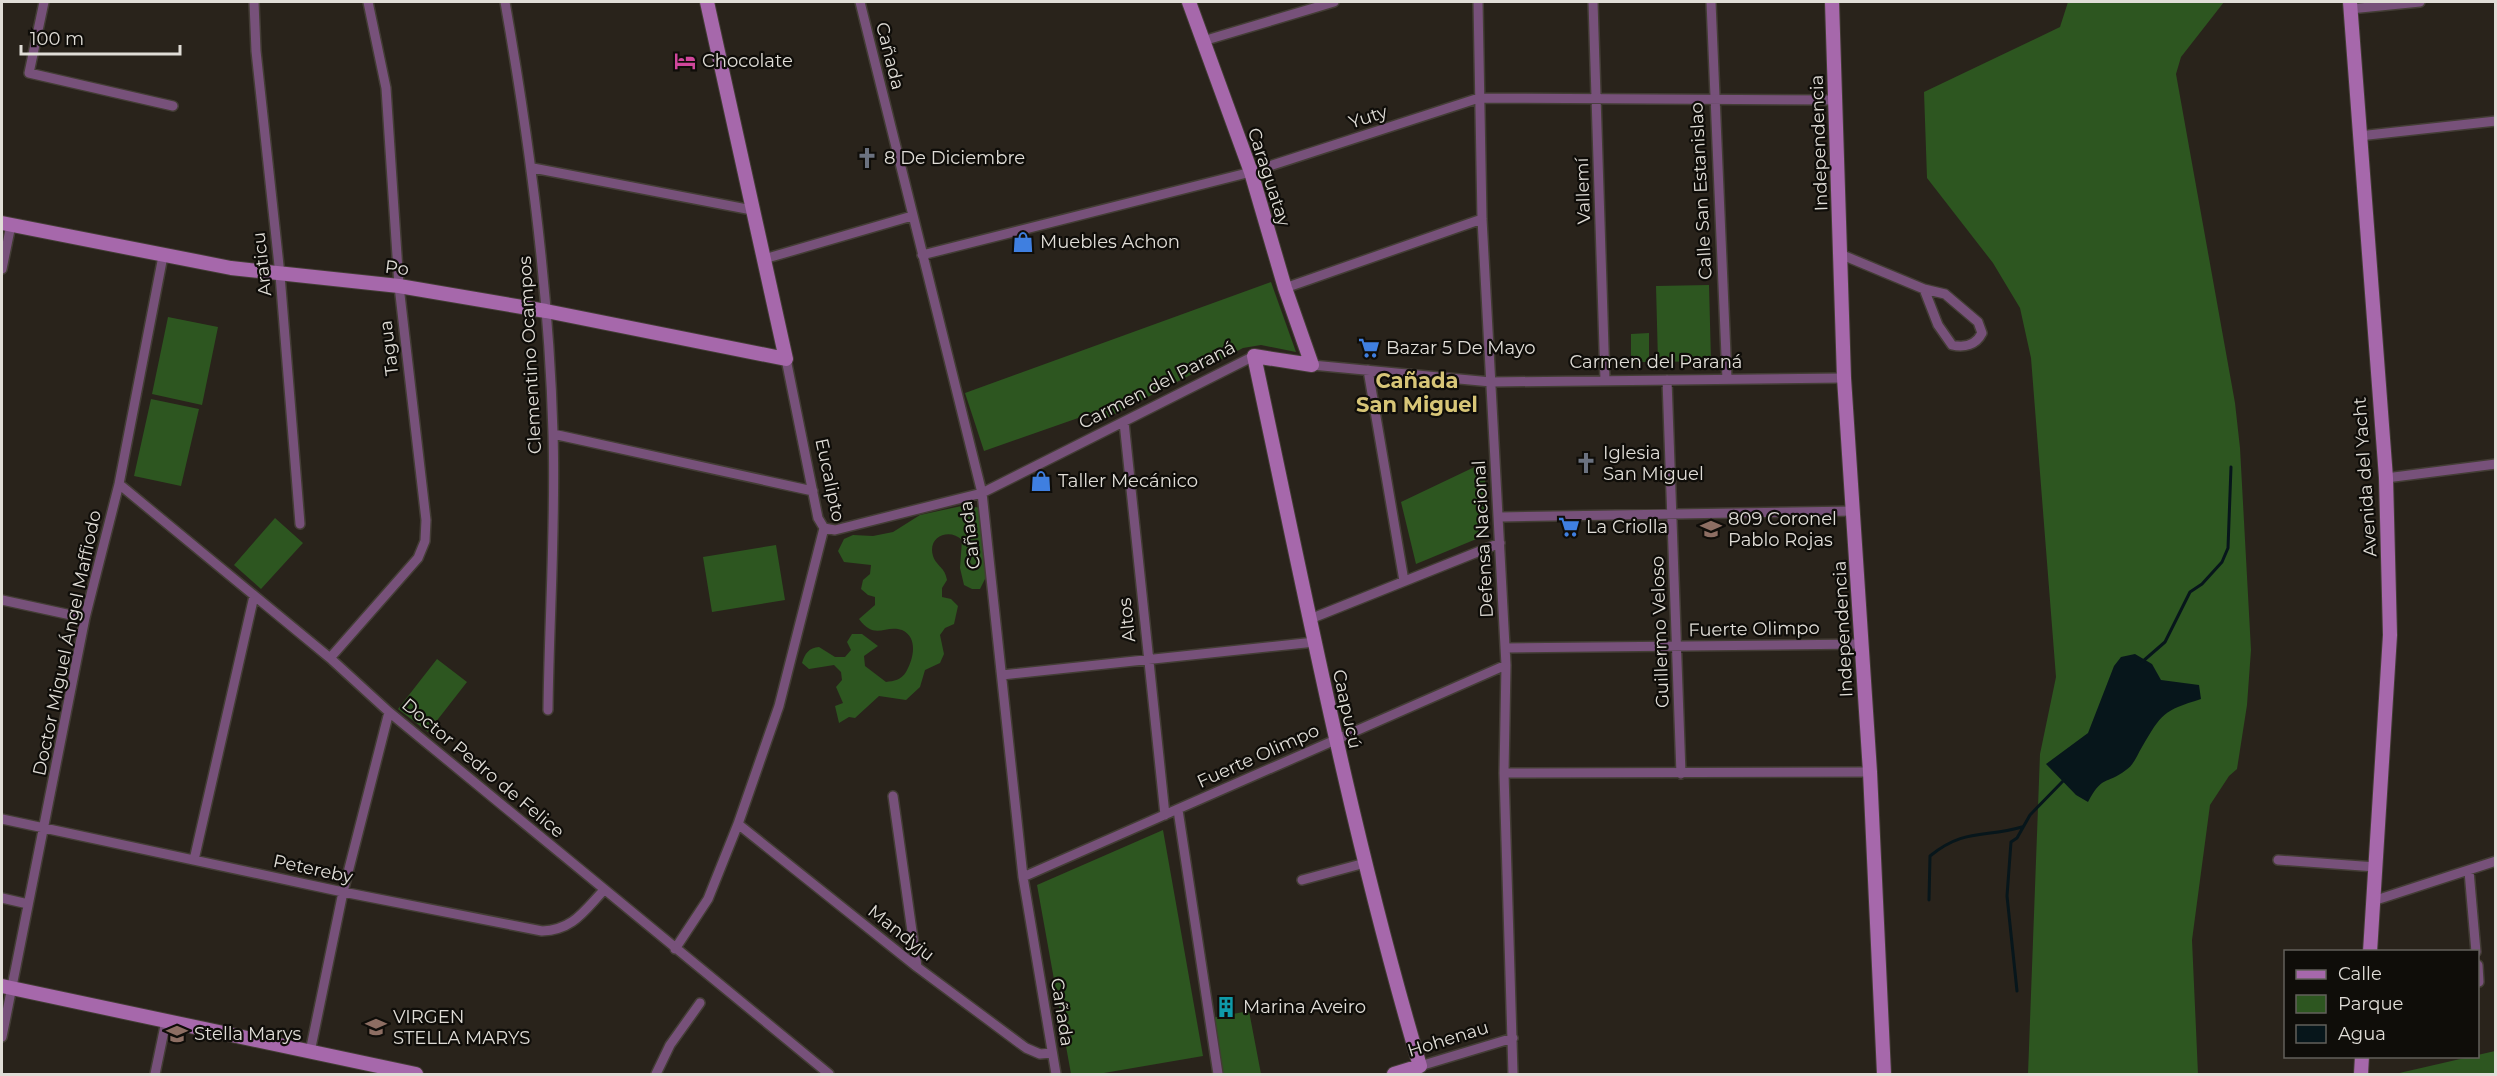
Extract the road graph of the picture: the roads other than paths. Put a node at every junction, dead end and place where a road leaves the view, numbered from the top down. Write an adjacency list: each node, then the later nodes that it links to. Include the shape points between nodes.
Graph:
1 (44, 2): 20 (street, via 29,73)
2 (254, 2): 34 (street, Araticu)
3 (368, 2): 35 (street, Tagua, via 386,88)
4 (505, 2): 23 (street, Clementino Ocampos)
5 (707, 2): 25 (street, Eucalipto)
6 (860, 2): 26 (street, Cañada)
7 (1189, 2): 15 (street, Caraguatay)
8 (1334, 2): 15 (street)
9 (1478, 2): 16 (street, Defensa Nacional)
10 (1593, 2): 17 (street, Vallemí)
11 (1711, 2): 18 (street, Calle San Estanislao)
12 (1832, 2): 19 (street, Independencia)
13 (2420, 2): 14 (street)
14 (2350, 5): 22 (street, Avenida del Yacht)
15 (1203, 41): 24 (street, Caraguatay)
16 (1479, 98): 17 (street, Yuty); 24 (street, Yuty); 27 (street, Defensa Nacional)
17 (1597, 98): 18 (street, Yuty); 44 (street, Vallemí)
18 (1713, 99): 19 (street, Yuty); 46 (street, Calle San Estanislao)
19 (1835, 100): 29 (street, Independencia)
20 (174, 106)
21 (2496, 121): 22 (street)
22 (2359, 136): 51 (street, Avenida del Yacht)
23 (532, 168): 25 (street); 38 (street, Clementino Ocampos)
24 (1251, 172): 30 (street, Yuty); 36 (street, Caraguatay)
25 (752, 210): 32 (street, Eucalipto)
26 (912, 216): 30 (street, Cañada); 32 (street)
27 (1482, 219): 36 (street); 47 (street, Defensa Nacional)
28 (6, 224): 31 (street, Po); 33 (street)
29 (1840, 254): 37 (street); 43 (street, Independencia)
30 (922, 255): 54 (street, Cañada)
31 (163, 256): 34 (street, Po); 52 (street, Doctor Miguel Ángel Maffiodo)
32 (764, 259): 40 (street, Eucalipto)
33 (2, 269)
34 (280, 274): 35 (street, Po); 58 (street, Araticu)
35 (399, 286): 38 (street, Po); 70 (street, Tagua, via 426,520 425,542 418,558)
36 (1285, 288): 41 (street, Caraguatay)
37 (1924, 289): 37 (street, via 1944,294 1964,309 1978,322 1982,333 1979,338 1970,345 1952,345 1943,335)
38 (546, 311): 40 (street, Po); 49 (street, Clementino Ocampos)
39 (1254, 356): 41 (street, Carmen del Paraná); 48 (street, Carmen del Paraná); 65 (street, Caapucú)
40 (786, 359): 53 (street, Eucalipto)
41 (1312, 365): 42 (street, Carmen del Paraná)
42 (1368, 370): 47 (street, Carmen del Paraná); 61 (street)
43 (1844, 378): 46 (street, Carmen del Paraná); 55 (street, Independencia)
44 (1605, 380): 45 (street, Carmen del Paraná); 47 (street, Carmen del Paraná)
45 (1667, 380): 46 (street, Carmen del Paraná); 56 (street, Guillermo Veloso)
46 (1727, 380)
47 (1491, 382): 57 (street, Defensa Nacional)
48 (1124, 422): 54 (street, Carmen del Paraná); 71 (street, Altos)
49 (554, 434): 53 (street); 74 (street, Clementino Ocampos)
50 (2496, 464): 51 (street)
51 (2386, 478): 90 (street, Avenida del Yacht, via 2390,635)
52 (119, 484): 62 (street, Doctor Pedro de Felice); 64 (street, Doctor Miguel Ángel Maffiodo)
53 (813, 491): 59 (street, Eucalipto)
54 (982, 493): 59 (street, Carmen del Paraná, via 835,530); 73 (street, Cañada)
55 (1854, 511): 56 (street); 67 (street, Independencia)
56 (1673, 514): 57 (street); 68 (street, Guillermo Veloso)
57 (1500, 517): 60 (street, Defensa Nacional)
58 (300, 524)
59 (824, 528): 84 (street, Eucalipto, via 779,706)
60 (1500, 543): 61 (street); 69 (street, Defensa Nacional)
61 (1404, 581): 65 (street)
62 (254, 596): 70 (street, Doctor Pedro de Felice); 86 (street)
63 (2, 600): 64 (street)
64 (86, 618): 85 (street, Doctor Miguel Ángel Maffiodo)
65 (1310, 619): 66 (street, Caapucú)
66 (1315, 642): 71 (street); 76 (street, Caapucú)
67 (1860, 644): 68 (street, Fuerte Olimpo); 77 (street, Independencia)
68 (1678, 647): 69 (street, Fuerte Olimpo); 79 (street, Guillermo Veloso)
69 (1505, 648): 72 (street, Defensa Nacional)
70 (330, 658): 75 (street, Doctor Pedro de Felice)
71 (1148, 661): 73 (street); 82 (street, Altos)
72 (1506, 665): 76 (street, Fuerte Olimpo); 78 (street, Defensa Nacional)
73 (1002, 675): 92 (street, Cañada)
74 (548, 710)
75 (389, 712): 94 (street, Doctor Pedro de Felice); 95 (street)
76 (1335, 740): 81 (street, Fuerte Olimpo); 89 (street, Caapucú)
77 (1870, 772): 79 (street); 120 (street, Independencia)
78 (1504, 773): 79 (street); 107 (street, Defensa Nacional)
79 (1681, 774)
80 (893, 796): 102 (street)
81 (1178, 810): 82 (street, Fuerte Olimpo); 117 (street)
82 (1165, 815): 92 (street, Fuerte Olimpo)
83 (2, 819): 85 (street, Petereby)
84 (738, 824): 99 (street, Eucalipto, via 708,899); 102 (street, Mandyju)
85 (44, 829): 86 (street, Petereby); 98 (street, Doctor Miguel Ángel Maffiodo)
86 (194, 860): 95 (street, Petereby)
87 (2278, 860): 90 (street)
88 (2496, 861): 91 (street)
89 (1365, 863): 93 (street); 111 (street, Caapucú)
90 (2376, 867): 97 (street, Avenida del Yacht)
91 (2469, 871): 97 (street); 101 (street)
92 (1023, 877): 109 (street, Cañada)
93 (1302, 880)
94 (604, 890): 95 (street, Petereby, via 571,925 542,931); 99 (street, Doctor Pedro de Felice)
95 (343, 892): 108 (street)
96 (2, 898): 98 (street)
97 (2373, 901): 100 (street, Avenida del Yacht)
98 (28, 904): 103 (street, Doctor Miguel Ángel Maffiodo)
99 (675, 949): 115 (street, Doctor Pedro de Felice)
100 (2370, 950)
101 (2476, 950)
102 (916, 967): 109 (street, Mandyju, via 1026,1048 1040,1054)
103 (6, 987): 105 (street); 106 (street, Doctor Miguel Ángel Maffiodo)
104 (700, 1003): 114 (street, via 670,1045)
105 (166, 1021): 108 (street); 112 (street)
106 (2, 1037)
107 (1513, 1038): 111 (street, Hohenau); 119 (street, Defensa Nacional)
108 (310, 1052): 113 (street)
109 (1052, 1053): 116 (street, Cañada)
110 (2362, 1058): 121 (street)
111 (1420, 1066): 118 (street, Hohenau)
112 (154, 1074)
113 (416, 1074)
114 (656, 1074)
115 (829, 1074)
116 (1056, 1074)
117 (1218, 1074)
118 (1394, 1074)
119 (1513, 1074)
120 (1884, 1074)
121 (2361, 1074)

